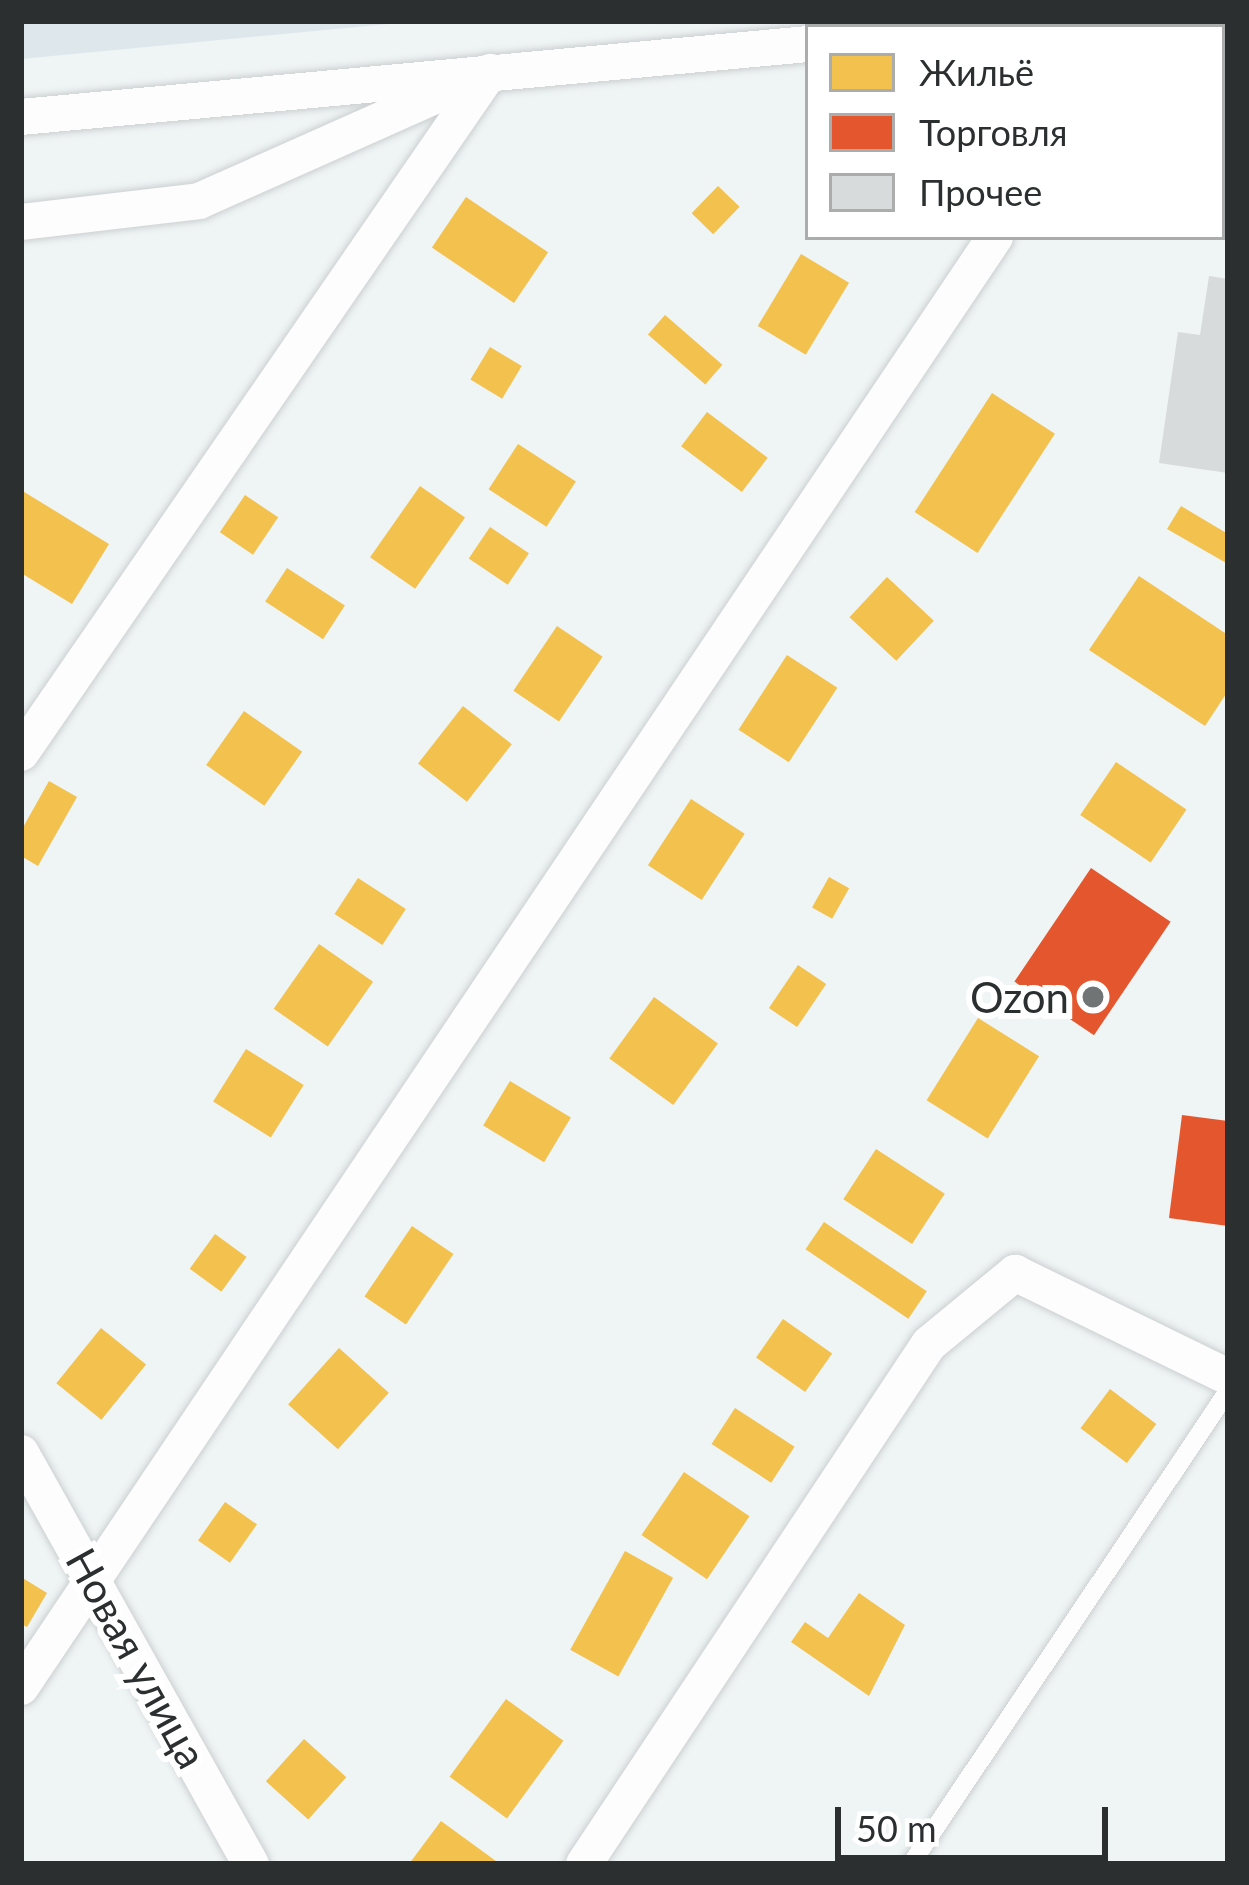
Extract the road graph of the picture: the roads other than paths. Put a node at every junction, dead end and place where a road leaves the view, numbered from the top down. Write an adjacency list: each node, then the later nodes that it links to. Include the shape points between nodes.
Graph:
1 (1082, 21): 2 (street)
2 (1047, 24)
3 (805, 44): 4 (street)
4 (490, 72): 5 (street); 6 (street, via 199,201); 8 (street)
5 (21, 117)
6 (21, 222)
7 (993, 240): 12 (street)
8 (21, 753)
9 (1228, 1377): 15 (street, via 1015,1273 929,1344)
10 (1228, 1390): 16 (lane)
11 (21, 1453): 12 (street, Новая улица)
12 (94, 1578): 13 (street); 14 (street, Новая улица)
13 (21, 1687)
14 (251, 1864)
15 (584, 1864)
16 (911, 1864)

